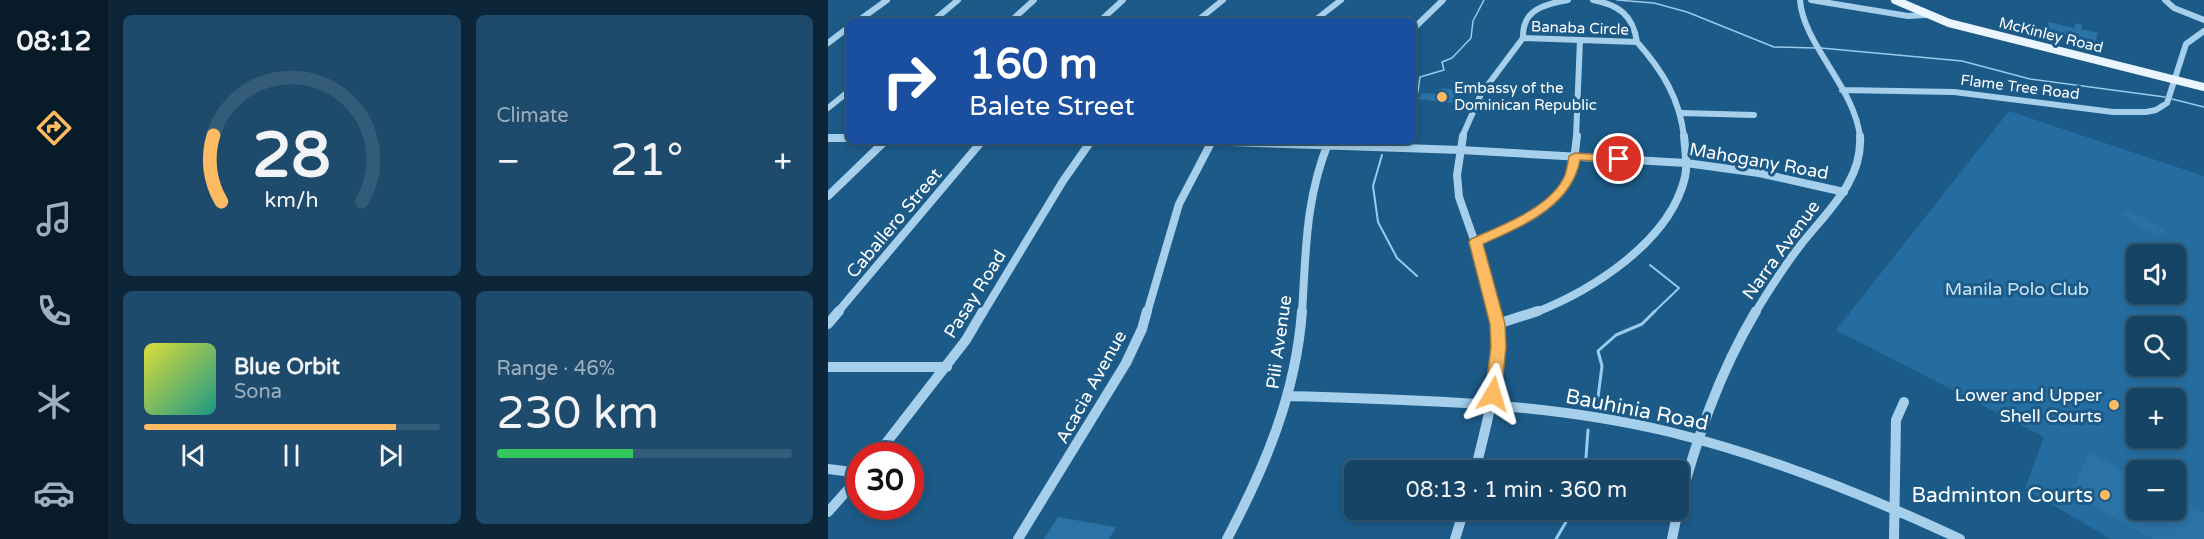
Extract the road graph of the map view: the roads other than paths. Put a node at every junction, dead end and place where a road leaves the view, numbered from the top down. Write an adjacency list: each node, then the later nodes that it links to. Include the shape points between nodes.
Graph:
1 (887, 0): 18 (street)
2 (958, 0): 19 (street)
3 (1034, 0): 20 (street)
4 (1123, 0): 21 (street)
5 (1223, 0): 22 (street)
6 (1341, 0): 23 (street)
7 (1443, 0): 25 (street)
8 (1568, 0): 28 (street, Banaba Circle, via 1531,12 1523,25)
9 (1593, 0): 30 (street, Banaba Circle, via 1627,13 1635,26)
10 (1800, 0): 15 (street, Narra Avenue)
11 (1809, 0): 15 (street); 16 (street)
12 (1895, 0): 14 (main road, McKinley Road)
13 (2165, 0): 24 (street, via 2174,8)
14 (1915, 10): 16 (street); 17 (main road, McKinley Road)
15 (1803, 15): 34 (street, Narra Avenue)
16 (1901, 15): 17 (street)
17 (1926, 15): 32 (main road, McKinley Road)
18 (862, 18)
19 (937, 18)
20 (1014, 18)
21 (1103, 18)
22 (1201, 18)
23 (1318, 18)
24 (2204, 20)
25 (1416, 26)
26 (846, 29): 31 (street)
27 (2204, 31): 32 (street, via 2186,44)
28 (1523, 38): 29 (street, Banaba Circle); 47 (street, via 1480,93 1470,112)
29 (1580, 40): 30 (street, Banaba Circle); 48 (street)
30 (1637, 42): 37 (street, via 1668,82)
31 (828, 43)
32 (2175, 80): 33 (main road, McKinley Road); 34 (street, Flame Tree Road, via 2170,98 2162,107 2136,113 1954,93)
33 (2204, 87)
34 (1842, 90): 50 (street, Narra Avenue, via 1861,144 1859,161)
35 (846, 93): 36 (street)
36 (828, 108)
37 (1682, 113): 38 (street); 49 (street)
38 (1754, 115)
39 (828, 138): 40 (street)
40 (846, 138)
41 (882, 144): 51 (street)
42 (979, 144): 53 (street, Caballero Street)
43 (1089, 144): 56 (street, Pasay Road)
44 (1210, 144): 71 (street, Acacia Avenue, via 1179,204 1142,329 1126,363)
45 (1328, 144): 57 (street, Pili Avenue, via 1309,200 1302,313)
46 (1347, 144): 47 (street, Mahogany Road)
47 (1461, 150): 48 (street, Mahogany Road); 52 (street, via 1459,196)
48 (1575, 156): 49 (street, Mahogany Road); 52 (street, via 1571,176 1550,202 1520,222)
49 (1686, 163): 50 (street, Mahogany Road, via 1749,171); 54 (street, via 1679,192 1664,219 1653,235 1615,268 1596,283 1547,309)
50 (1844, 192): 60 (street, Narra Avenue, via 1800,245 1751,320 1716,390)
51 (828, 196)
52 (1475, 242): 54 (street)
53 (828, 324)
54 (1497, 324): 59 (street, via 1497,370)
55 (828, 367): 56 (street)
56 (947, 367): 61 (street, Pasay Road)
57 (1290, 396): 59 (street, Bauhinia Road); 72 (street, Pili Avenue)
58 (1904, 402): 67 (street, via 1896,420)
59 (1491, 406): 60 (street, Bauhinia Road, via 1627,423); 62 (street)
60 (1699, 440): 65 (street, Narra Avenue); 67 (street, Bauhinia Road)
61 (887, 442)
62 (1477, 460)
63 (828, 469): 64 (street)
64 (846, 472)
65 (1689, 473)
66 (846, 491): 68 (street)
67 (1895, 508): 75 (street); 76 (street, Bauhinia Road)
68 (828, 512)
69 (1461, 520): 73 (street)
70 (1676, 520): 74 (street, Narra Avenue)
71 (1018, 539)
72 (1227, 539)
73 (1455, 539)
74 (1672, 539)
75 (1894, 539)
76 (1960, 539)

